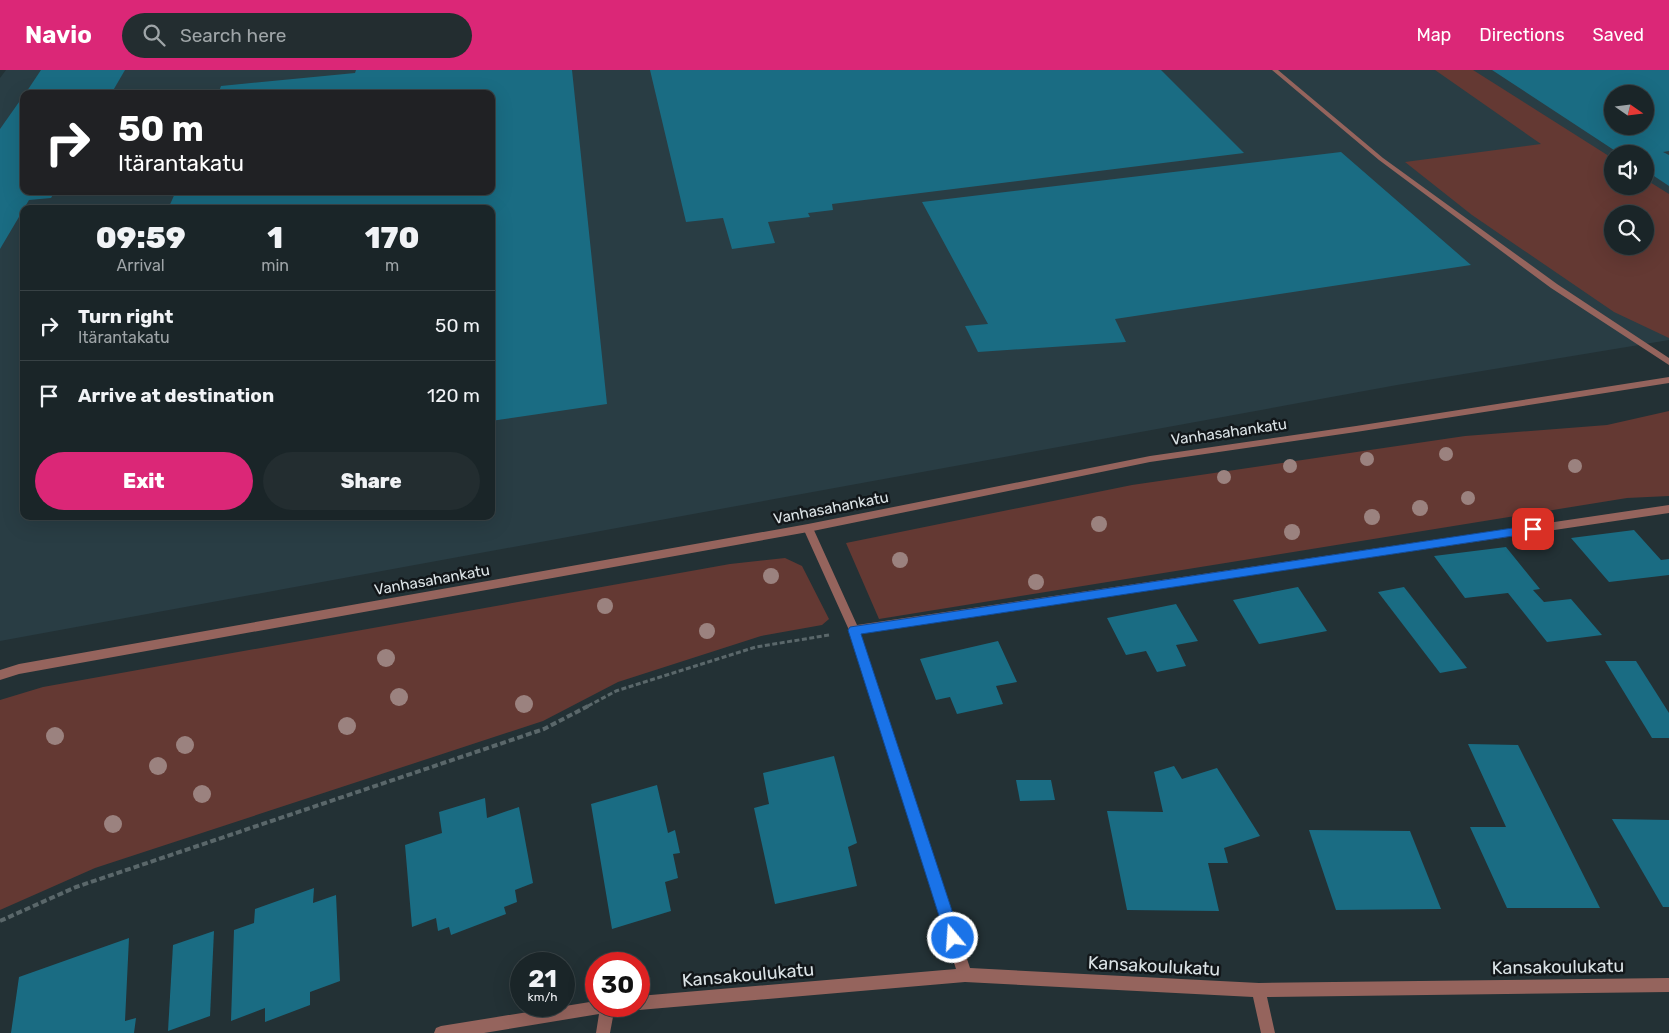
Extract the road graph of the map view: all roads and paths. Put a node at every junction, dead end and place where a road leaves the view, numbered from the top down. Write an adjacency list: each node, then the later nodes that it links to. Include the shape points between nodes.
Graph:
1 (1275, 70): 2 (street, via 1380,159 1554,286)
2 (1669, 362)
3 (1669, 380): 5 (street, Vanhasahankatu, via 1150,459)
4 (1669, 509): 6 (street)
5 (808, 528): 6 (street); 7 (street, Vanhasahankatu, via 19,669)
6 (854, 630): 8 (path, via 756,647 616,691 544,729 76,887); 9 (street)
7 (0, 675)
8 (0, 921)
9 (965, 974): 11 (street, Kansakoulukatu); 12 (street, Kansakoulukatu)
10 (1669, 985): 11 (street, Kansakoulukatu)
11 (1259, 990): 17 (street)
12 (650, 1002)
13 (585, 1010): 15 (street)
14 (605, 1017): 16 (street)
15 (441, 1033)
16 (603, 1033)
17 (1268, 1033)

